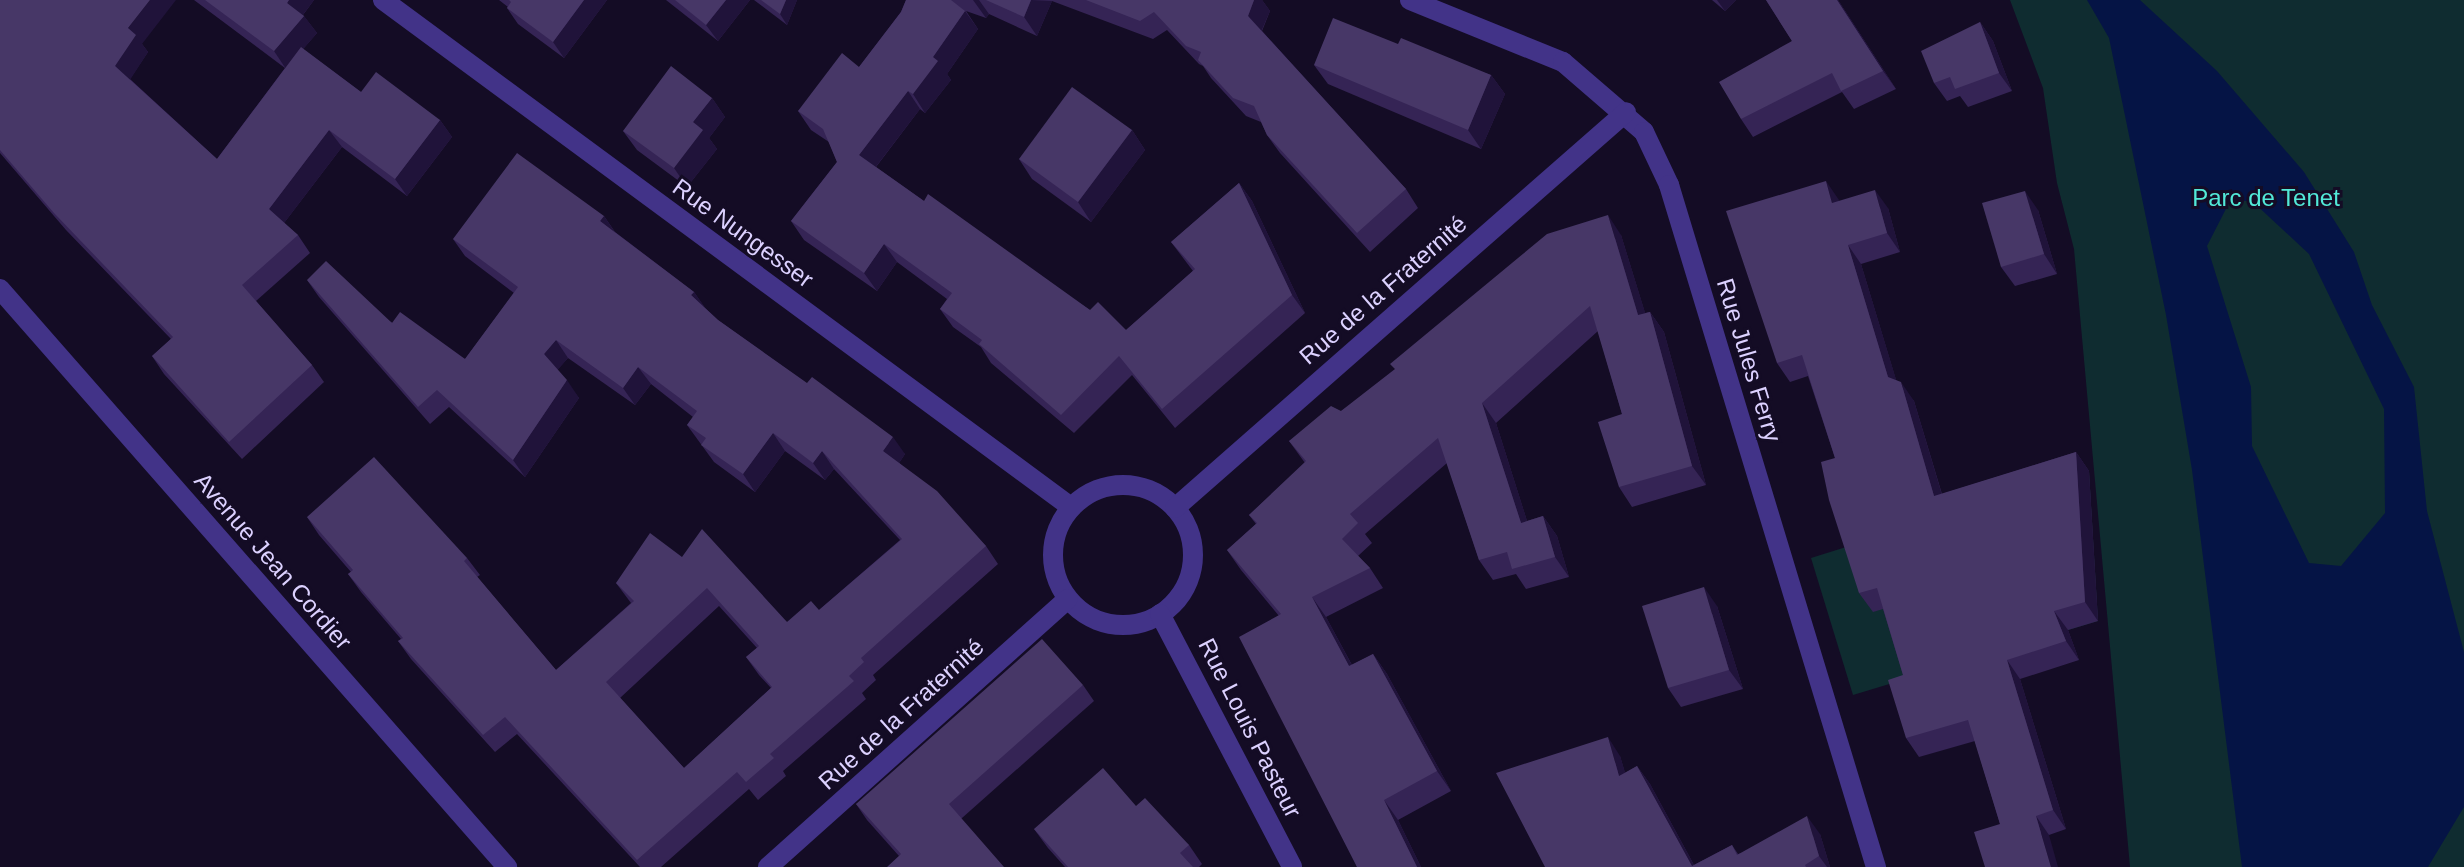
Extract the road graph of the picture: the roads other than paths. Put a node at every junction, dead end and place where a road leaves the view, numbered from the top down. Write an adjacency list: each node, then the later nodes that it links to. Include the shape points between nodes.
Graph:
1 (383, 0): 5 (street, Rue Nungesser)
2 (1410, 0): 3 (street, Rue Jules Ferry, via 1563,62)
3 (1626, 112): 6 (street, Rue de la Fraternité); 12 (street, Rue Jules Ferry, via 1644,132 1669,185)
4 (0, 289): 9 (street, Avenue Jean Cordier)
5 (1071, 507): 6 (street, via 1112,485 1135,486); 7 (street, via 1054,542 1056,572)
6 (1175, 508): 8 (street, via 1188,528 1190,577)
7 (1068, 599): 8 (street, via 1083,613 1112,623 1142,623); 10 (street, Rue de la Fraternité)
8 (1160, 614): 11 (street, Rue Louis Pasteur)
9 (507, 867)
10 (768, 867)
11 (1292, 867)
12 (1876, 867)

